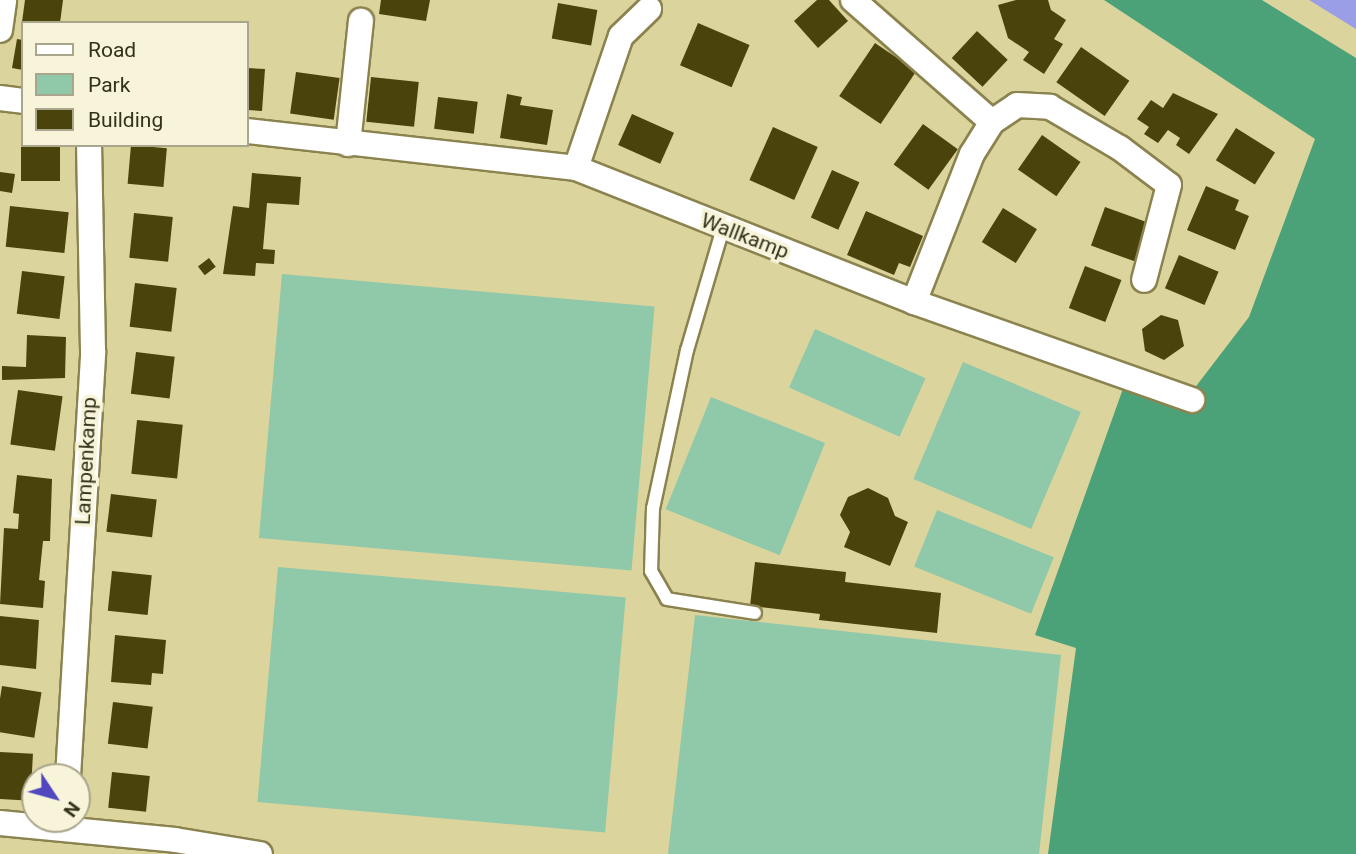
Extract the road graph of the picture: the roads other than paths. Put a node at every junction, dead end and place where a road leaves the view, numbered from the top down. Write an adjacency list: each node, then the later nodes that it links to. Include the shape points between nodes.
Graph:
1 (4, 0): 5 (street)
2 (853, 0): 8 (street)
3 (649, 9): 12 (street, via 621,36)
4 (361, 21): 10 (street)
5 (0, 30)
6 (0, 98): 7 (street)
7 (21, 101)
8 (992, 122): 14 (street, via 1017,104 1050,107 1120,148 1170,185); 15 (street, via 972,154)
9 (248, 131): 10 (street, Wallkamp)
10 (348, 144): 12 (street, Wallkamp)
11 (89, 147): 18 (street, Lampenkamp, via 93,351)
12 (576, 168): 13 (street, Wallkamp)
13 (723, 228): 15 (street, Wallkamp); 17 (lane, via 687,350 653,508 652,570 667,598)
14 (1144, 280)
15 (914, 302): 16 (street, Wallkamp)
16 (1192, 400)
17 (755, 613)
18 (69, 763)
19 (0, 823): 20 (street)
20 (21, 823)
21 (91, 828): 22 (street)
22 (260, 854)

